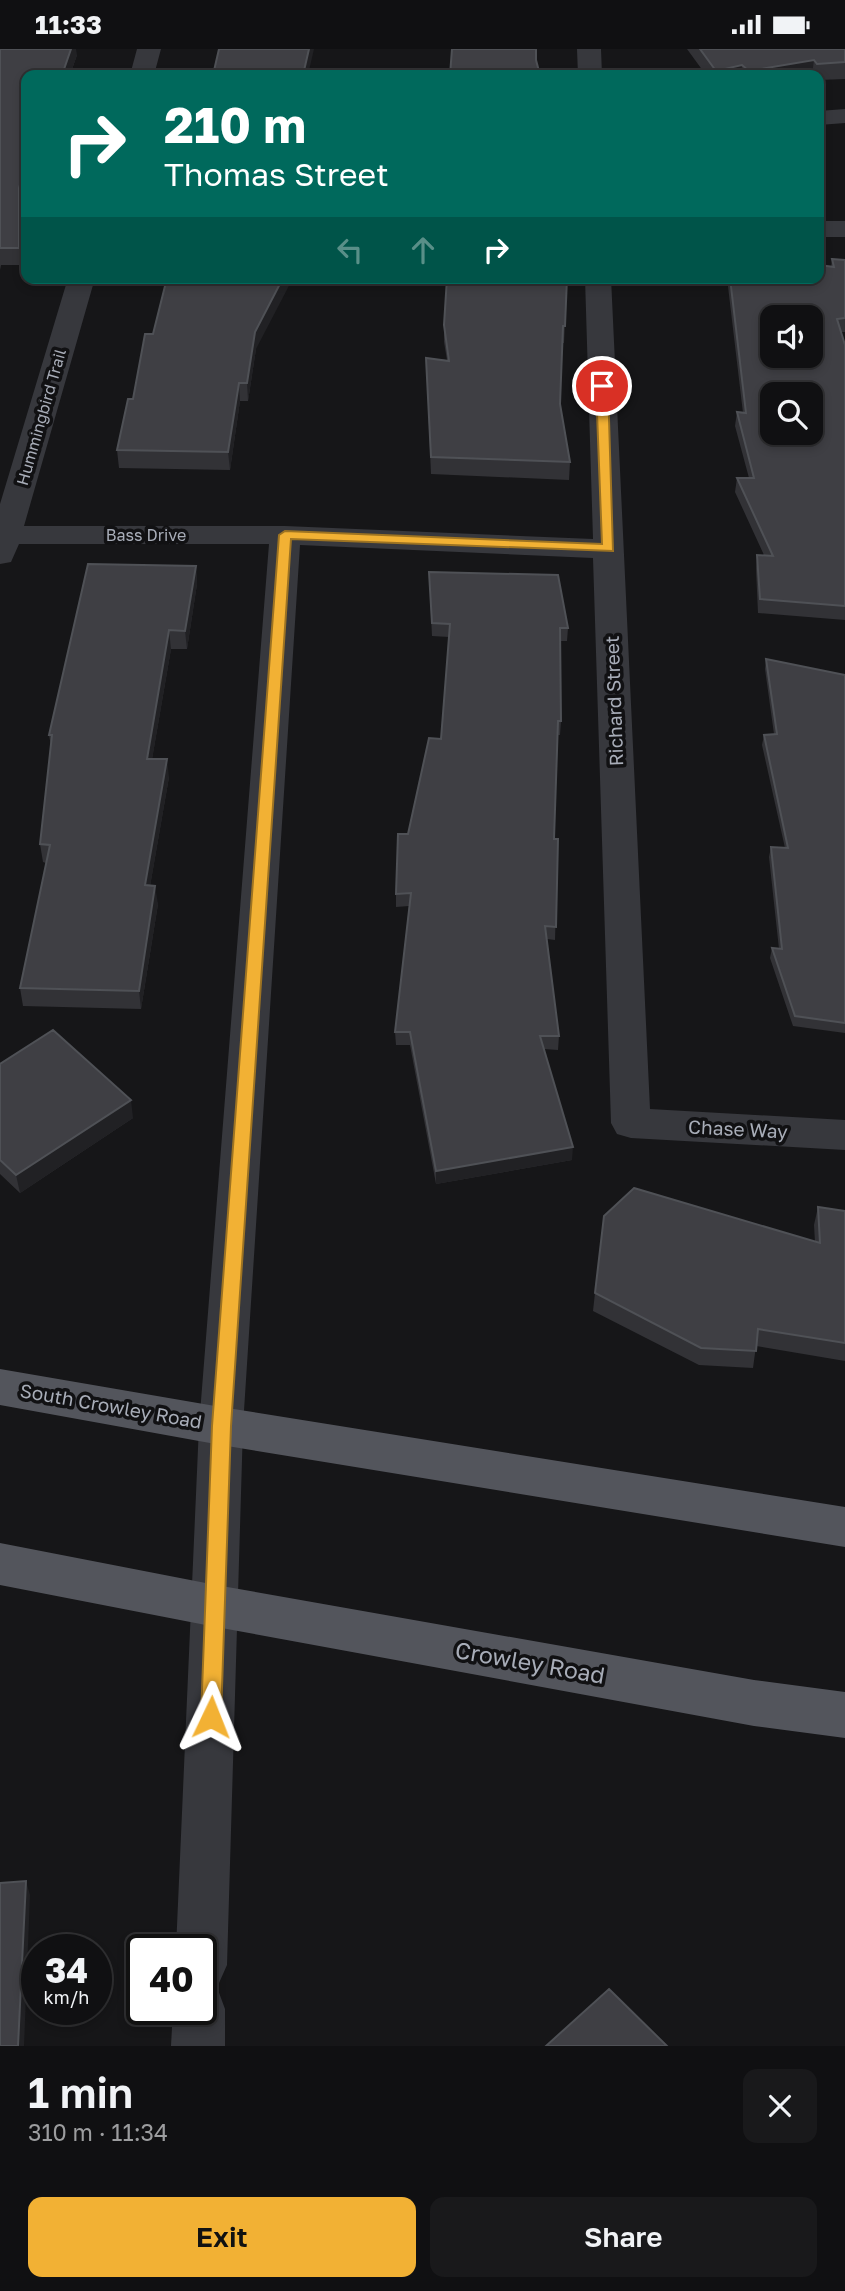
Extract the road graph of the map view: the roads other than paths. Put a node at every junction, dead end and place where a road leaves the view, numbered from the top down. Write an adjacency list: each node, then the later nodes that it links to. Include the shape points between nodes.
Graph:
1 (149, 49): 3 (street)
2 (589, 49): 4 (street)
3 (143, 70)
4 (590, 70)
5 (845, 116): 6 (street)
6 (824, 118)
7 (824, 229): 8 (street)
8 (845, 229)
9 (80, 284): 12 (street, Hummingbird Trail)
10 (598, 284): 13 (street, Richard Street)
11 (285, 535): 12 (street, Bass Drive); 13 (street, Bass Drive); 17 (street)
12 (3, 545)
13 (608, 549): 14 (street, Richard Street)
14 (631, 1123): 15 (street, Chase Way)
15 (845, 1135)
16 (0, 1387): 17 (main road, South Crowley Road)
17 (221, 1426): 18 (main road); 20 (street)
18 (845, 1527)
19 (0, 1564): 20 (main road)
20 (216, 1606): 21 (main road, Crowley Road, via 754,1703); 22 (street)
21 (845, 1715)
22 (202, 1934)
23 (199, 2025): 24 (street)
24 (198, 2046)

